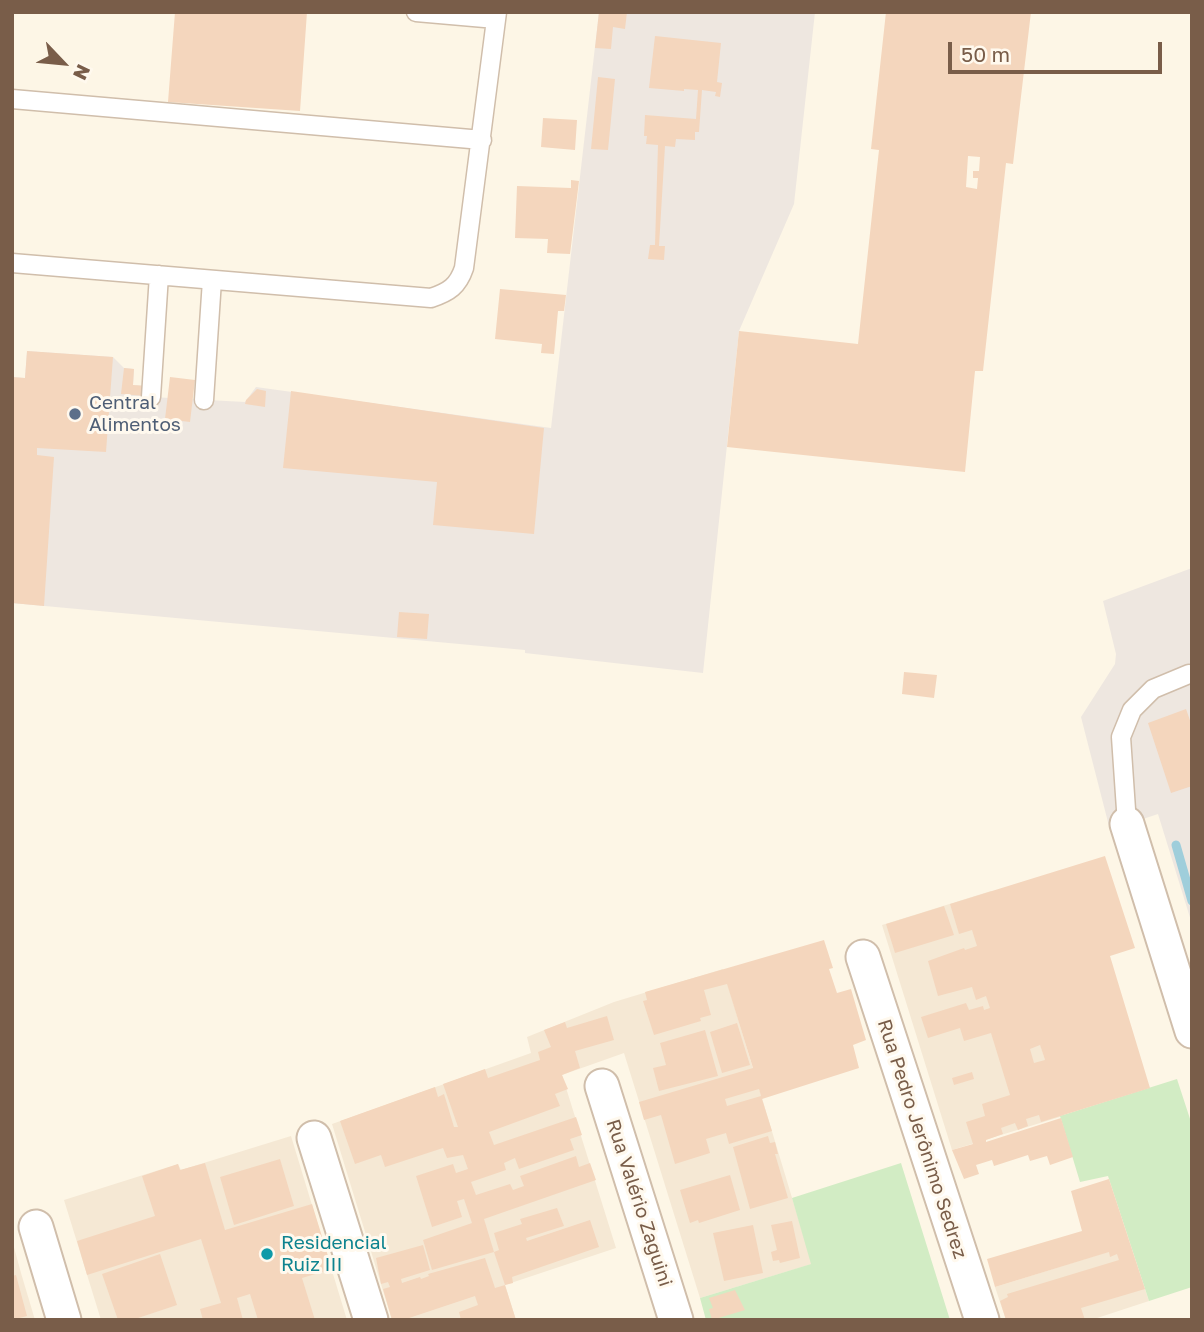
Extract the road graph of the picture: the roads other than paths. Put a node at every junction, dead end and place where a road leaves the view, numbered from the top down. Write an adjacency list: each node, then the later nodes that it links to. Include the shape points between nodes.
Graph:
1 (416, 12): 2 (lane)
2 (496, 15): 4 (lane)
3 (12, 99): 4 (lane)
4 (482, 140): 7 (lane, via 464,268 460,281 444,294 431,298)
5 (12, 263): 6 (lane)
6 (159, 275): 7 (lane); 8 (lane)
7 (212, 280): 9 (lane)
8 (151, 397)
9 (204, 400)
10 (1189, 674): 11 (lane, via 1153,689 1132,710 1121,737)
11 (1127, 824): 13 (street)
12 (863, 957): 20 (street, Rua Pedro Jerônimo Sedrez)
13 (1192, 1031)
14 (602, 1086): 19 (street, Rua Valério Zaguini)
15 (314, 1138): 18 (street)
16 (36, 1227): 17 (street)
17 (64, 1320)
18 (371, 1320)
19 (676, 1320)
20 (982, 1320)

